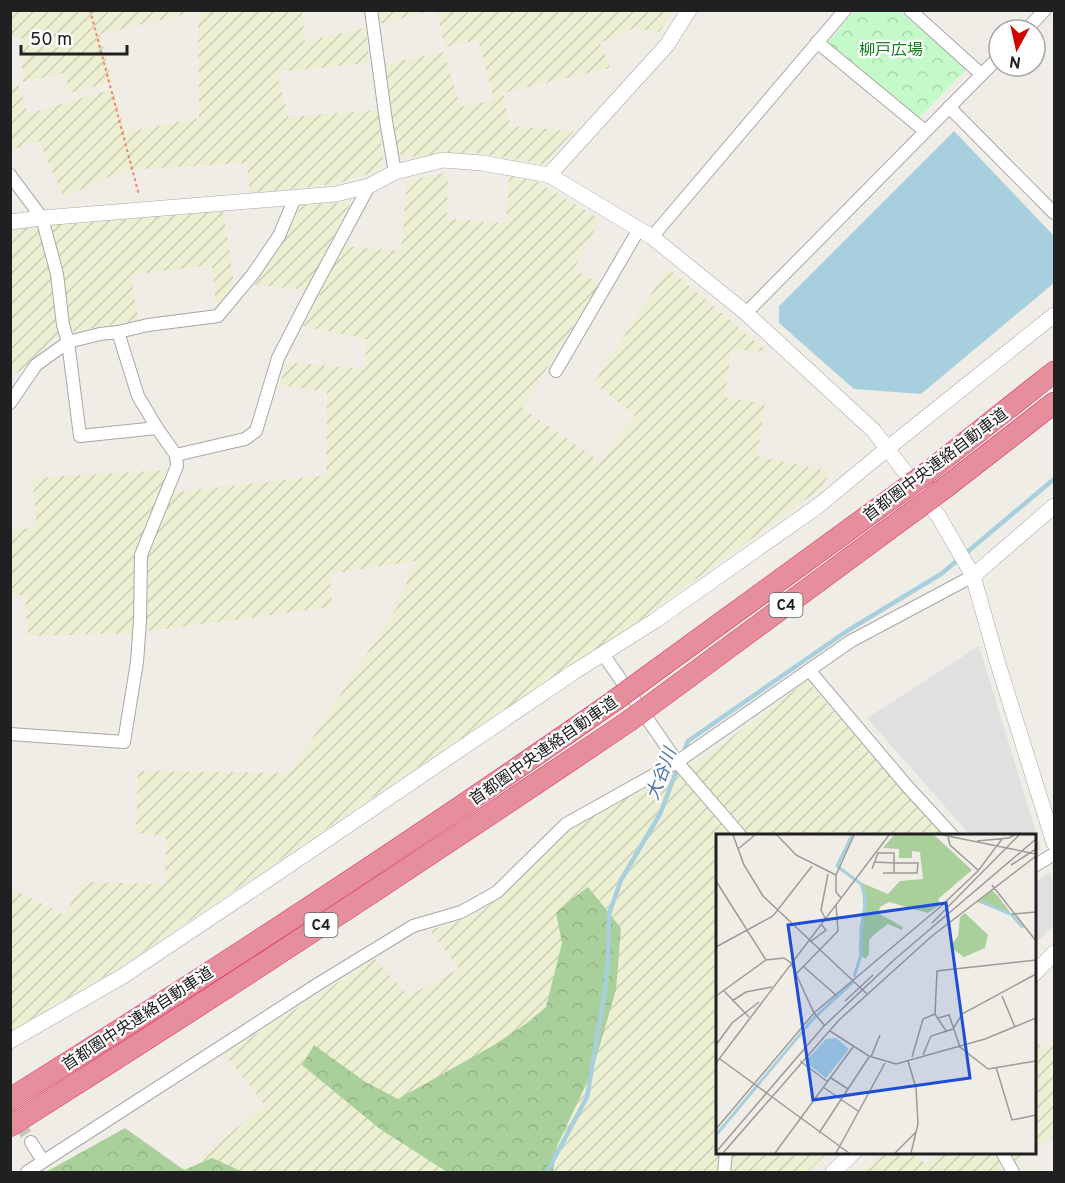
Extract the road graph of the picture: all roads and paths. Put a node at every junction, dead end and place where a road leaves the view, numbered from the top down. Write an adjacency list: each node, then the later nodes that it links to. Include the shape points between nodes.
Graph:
1 (90, 10): 16 (path)
2 (371, 10): 11 (street)
3 (689, 10): 13 (street, via 667,45)
4 (845, 10): 6 (street)
5 (909, 10): 8 (street)
6 (817, 42): 10 (street); 20 (street, via 734,142)
7 (987, 68): 8 (street)
8 (981, 74): 9 (street)
9 (949, 107): 10 (street); 17 (street)
10 (925, 131): 21 (street)
11 (395, 172): 13 (street, via 443,160); 14 (street)
12 (10, 175): 18 (street)
13 (549, 175): 20 (street)
14 (369, 186): 15 (street); 31 (street, via 278,358 256,431 245,439)
15 (295, 198): 16 (street); 23 (street, via 279,236 218,316)
16 (143, 209): 18 (street)
17 (1054, 213)
18 (42, 218): 19 (street); 24 (street, via 57,274)
19 (10, 222)
20 (645, 233): 21 (street); 25 (street)
21 (746, 314): 30 (street)
22 (1054, 315): 30 (street)
23 (118, 332): 24 (street); 29 (street, via 138,396)
24 (68, 342): 27 (street, via 36,365); 29 (street, via 80,435)
25 (556, 371)
26 (1054, 372): 46 (highway, 首都圏中央連絡自動車道 / C4, bridge, via 928,472 499,782)
27 (10, 403)
28 (1054, 403): 47 (highway, 首都圏中央連絡自動車道 / C4, bridge, via 629,721)
29 (157, 428): 31 (street)
30 (888, 448): 33 (street, via 939,517); 34 (street, via 818,506)
31 (176, 454): 36 (street, via 177,466 141,555 137,662 124,742)
32 (1054, 506): 33 (street)
33 (973, 576): 35 (street, via 851,640); 40 (street)
34 (603, 654): 37 (street); 45 (street, via 123,976)
35 (809, 670): 37 (street); 39 (street)
36 (10, 734)
37 (677, 762): 38 (street); 56 (street, via 566,824 497,892 461,912 413,926)
38 (739, 834)
39 (951, 834)
40 (1054, 843)
41 (1054, 854): 42 (street)
42 (1035, 865)
43 (1054, 953): 44 (street)
44 (1035, 973)
45 (10, 1041)
46 (101, 1042): 48 (highway); 49 (highway, 首都圏中央連絡自動車道 / C4)
47 (111, 1062): 50 (highway, 首都圏中央連絡自動車道 / C4); 51 (highway)
48 (10, 1094)
49 (10, 1099)
50 (10, 1126)
51 (10, 1135)
52 (31, 1142): 56 (street)
53 (726, 1153): 58 (street)
54 (1003, 1153): 60 (street)
55 (847, 1154): 59 (street)
56 (43, 1161): 57 (street)
57 (27, 1173)
58 (724, 1173)
59 (833, 1173)
60 (1013, 1173)

